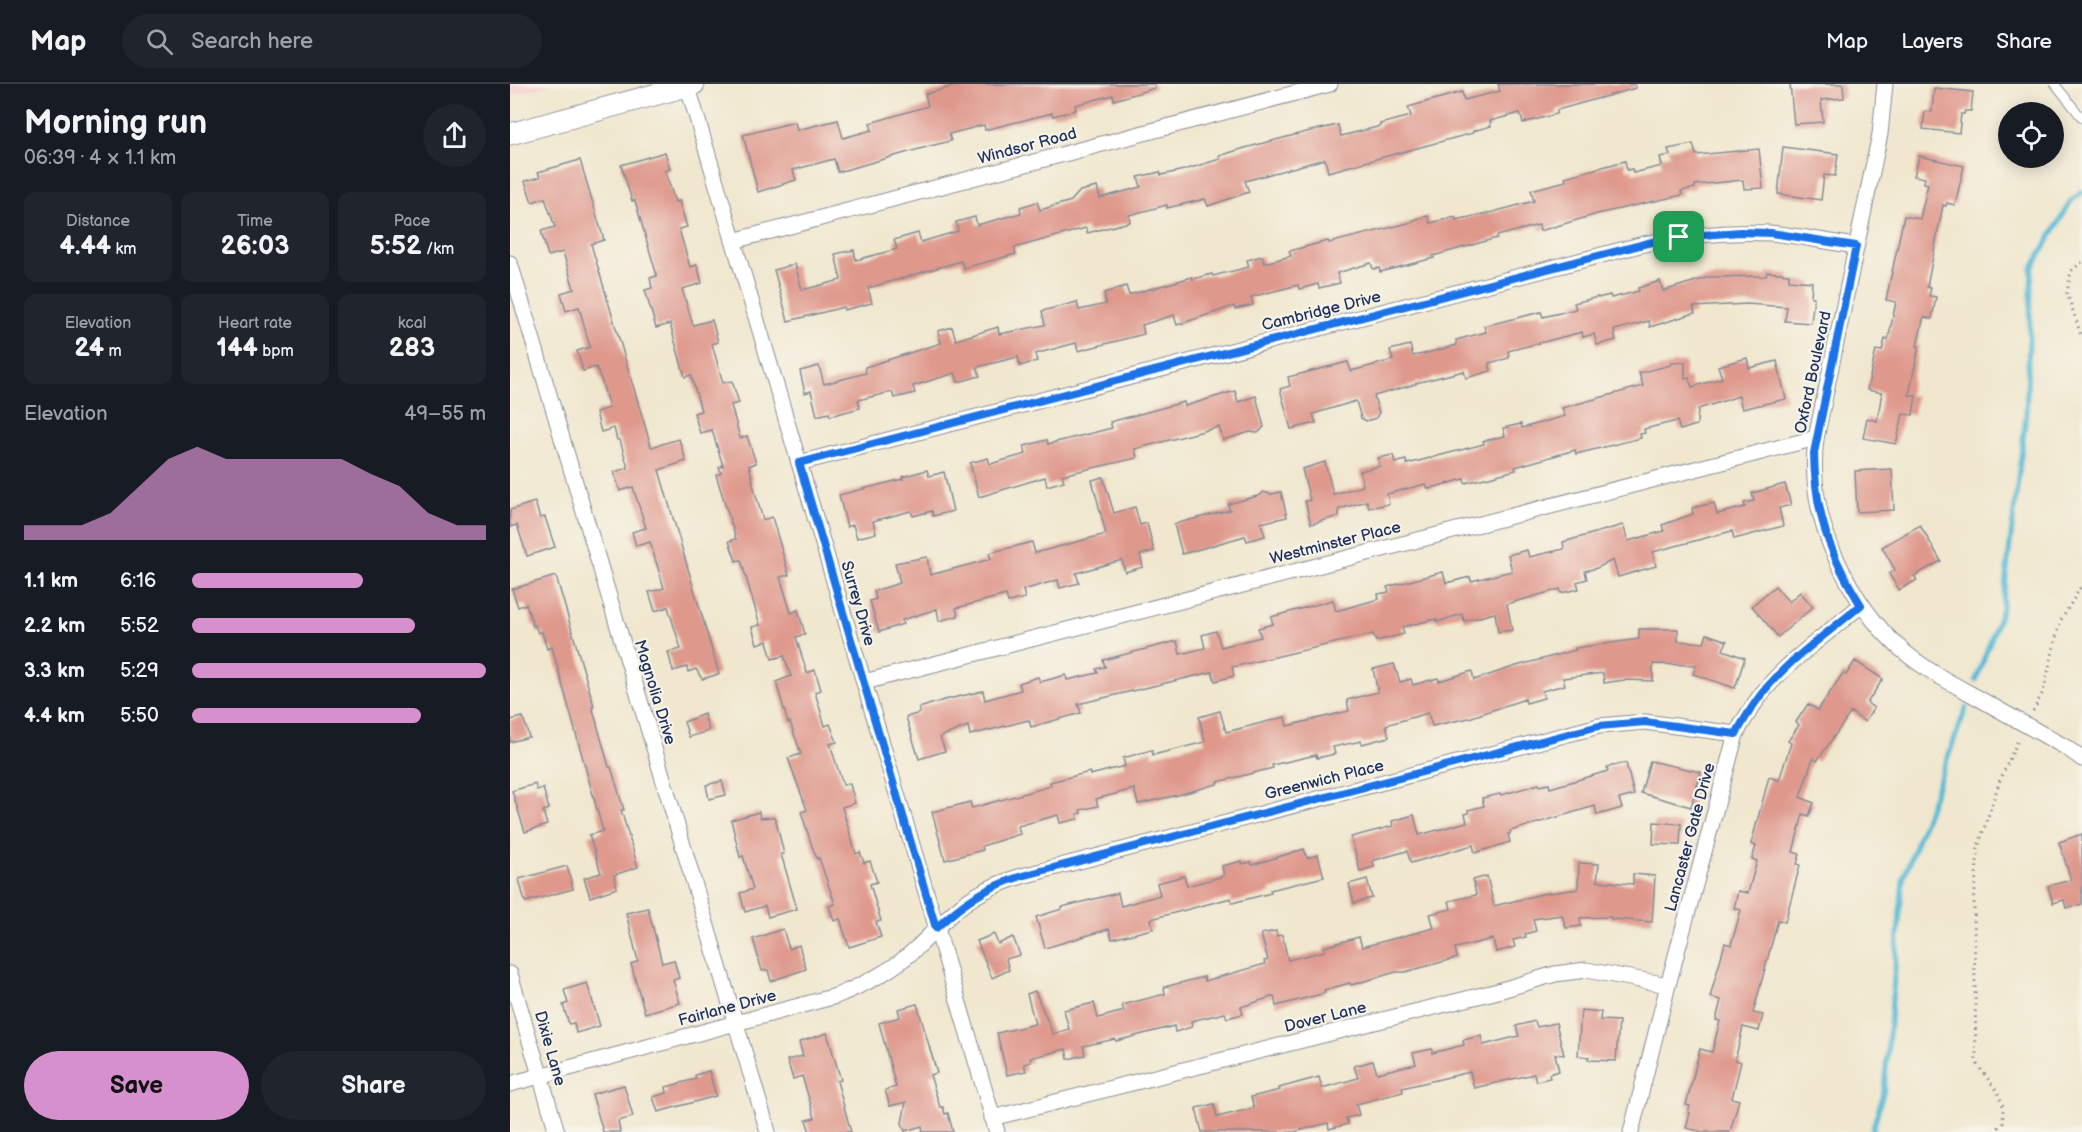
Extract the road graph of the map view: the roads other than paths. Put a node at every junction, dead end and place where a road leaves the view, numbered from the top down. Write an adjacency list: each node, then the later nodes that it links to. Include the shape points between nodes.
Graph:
1 (1330, 84): 7 (street, Windsor Road)
2 (1885, 84): 8 (street, Oxford Boulevard, via 1880,134)
3 (2055, 84): 5 (lane)
4 (690, 85): 6 (main road); 7 (street, Surrey Drive)
5 (2082, 118)
6 (510, 134)
7 (733, 241): 11 (street, Surrey Drive)
8 (1856, 246): 10 (street, Oxford Boulevard); 11 (street, Cambridge Drive, via 1740,232 1648,243)
9 (510, 263): 19 (street, Magnolia Drive)
10 (1816, 438): 12 (street, Oxford Boulevard, via 1815,483 1823,528 1846,582); 13 (street, Westminster Place)
11 (799, 463): 13 (street, Surrey Drive)
12 (1861, 605): 14 (street, Lancaster Gate Drive, via 1770,684); 15 (street, Oxford Boulevard, via 1902,651 1927,669)
13 (864, 682): 16 (street, Surrey Drive)
14 (1736, 734): 16 (street, Greenwich Place, via 1645,722 1599,726 1022,876 981,892); 18 (street, Lancaster Gate Drive)
15 (2082, 759)
16 (936, 928): 19 (street, Fairlane Drive, via 907,957 865,984 836,996); 22 (street, Surrey Drive)
17 (510, 974): 20 (street, Dixie Lane)
18 (1668, 985): 22 (street, Dover Lane, via 1586,970 1554,974); 25 (street, Lancaster Gate Drive)
19 (736, 1023): 20 (street, Fairlane Drive); 24 (street, Magnolia Drive)
20 (540, 1075): 21 (street, Fairlane Drive); 23 (street, Dixie Lane)
21 (510, 1084)
22 (994, 1125)
23 (557, 1132)
24 (768, 1132)
25 (1631, 1132)

